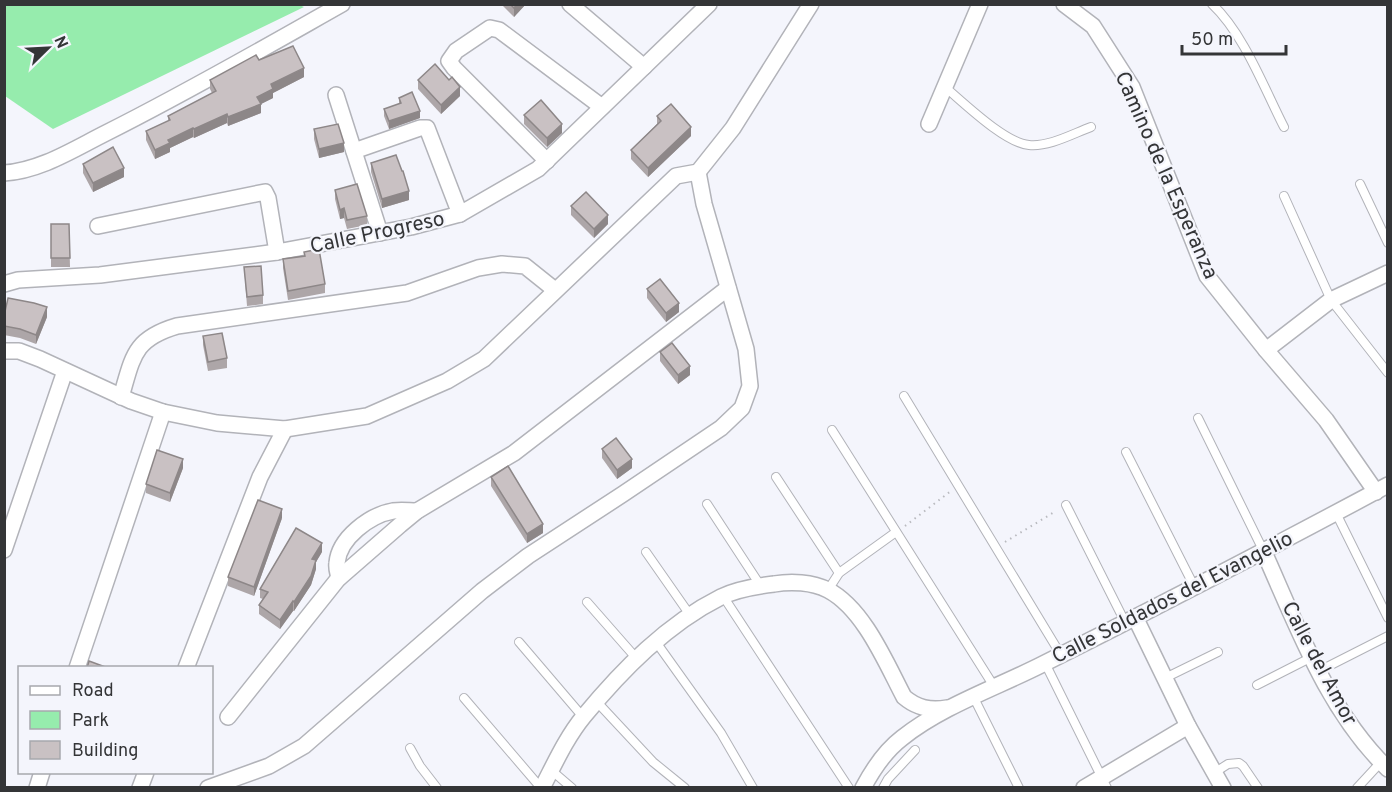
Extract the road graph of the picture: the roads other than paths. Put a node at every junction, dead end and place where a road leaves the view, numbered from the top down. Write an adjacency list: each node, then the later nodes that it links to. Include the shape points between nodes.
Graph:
1 (342, 4): 18 (street, via 157,108 63,155 22,172)
2 (570, 4): 8 (street)
3 (709, 4): 8 (street, Calle Progreso)
4 (811, 4): 17 (street, via 733,128)
5 (980, 4): 9 (street)
6 (1064, 4): 31 (street, Camino de la Esperanza, via 1092,26 1132,87 1207,276)
7 (1212, 4): 13 (lane, via 1243,47)
8 (644, 68): 11 (street, Calle Progreso)
9 (945, 87): 12 (street); 14 (lane, via 1015,142 1048,143)
10 (336, 95): 15 (street)
11 (602, 107): 16 (street, Calle Progreso); 16 (street, via 499,30 490,28 456,51 449,61 454,68)
12 (929, 124)
13 (1284, 127)
14 (1091, 128)
15 (354, 151): 21 (street, via 427,128); 23 (street)
16 (547, 161): 21 (street, Calle Progreso)
17 (698, 172): 28 (street); 29 (street, via 676,176)
18 (4, 173)
19 (1360, 184): 24 (lane)
20 (1284, 196): 30 (lane)
21 (460, 214): 23 (street, Calle Progreso)
22 (98, 226): 25 (street, via 264,192)
23 (380, 233): 25 (street, Calle Progreso)
24 (1388, 243)
25 (277, 252): 27 (street, Calle Progreso)
26 (1388, 273): 30 (street)
27 (4, 284)
28 (728, 288): 46 (street, via 514,453); 91 (street, via 746,349 750,386 742,408 721,428 491,584 304,746 269,766)
29 (555, 290): 36 (street, via 525,266 502,264 478,268 407,293 177,326 143,342 133,358); 39 (street, via 484,358 447,381 367,416)
30 (1331, 300): 31 (street); 34 (lane)
31 (1266, 350): 43 (street, Camino de la Esperanza)
32 (4, 351): 33 (street, via 19,351)
33 (65, 371): 36 (street); 49 (street)
34 (1388, 373)
35 (904, 396): 66 (lane)
36 (122, 397): 37 (street)
37 (163, 412): 39 (street, via 217,423); 70 (street)
38 (1198, 418): 50 (lane)
39 (285, 429): 71 (street, via 260,477)
40 (832, 430): 48 (lane)
41 (1126, 452): 55 (lane)
42 (776, 477): 52 (lane)
43 (1382, 489): 47 (street, Calle Soldados del Evangelio)
44 (707, 504): 54 (lane)
45 (1066, 505): 61 (lane)
46 (417, 510): 53 (street); 53 (street, via 393,511 359,528 343,544 336,564)
47 (1336, 513): 50 (street, Calle Soldados del Evangelio); 60 (lane)
48 (896, 532): 52 (lane); 75 (lane)
49 (4, 550)
50 (1263, 550): 55 (street, Calle Soldados del Evangelio); 67 (street, Calle del Amor)
51 (646, 552): 59 (lane)
52 (839, 573): 56 (lane)
53 (339, 578): 80 (street)
54 (760, 585): 56 (street, via 785,582); 57 (street)
55 (1194, 586): 61 (street, Calle Soldados del Evangelio)
56 (828, 590): 79 (street, via 849,606 867,628 904,697 925,709)
57 (723, 596): 59 (street); 97 (lane)
58 (587, 602): 68 (lane)
59 (690, 615): 64 (street)
60 (1388, 618)
61 (1130, 619): 66 (street, Calle Soldados del Evangelio); 73 (street)
62 (1388, 636): 72 (lane)
63 (519, 642): 81 (lane)
64 (656, 642): 68 (street); 96 (lane, via 721,733)
65 (1218, 652): 73 (lane)
66 (1061, 655): 69 (street, Calle Soldados del Evangelio)
67 (1312, 657): 72 (street, Calle del Amor); 74 (lane)
68 (637, 659): 78 (street)
69 (1045, 663): 75 (street, Calle Soldados del Evangelio); 90 (lane)
70 (78, 666)
71 (187, 666)
72 (1319, 671): 85 (street, Calle del Amor, via 1359,738)
73 (1165, 678): 82 (street)
74 (1257, 685)
75 (995, 688): 77 (street, Calle Soldados del Evangelio)
76 (464, 698): 93 (lane)
77 (974, 698): 79 (street, Calle Soldados del Evangelio); 100 (lane)
78 (597, 702): 81 (street); 95 (lane, via 653,762)
79 (956, 706): 86 (street, via 902,738)
80 (228, 717)
81 (583, 717): 87 (street)
82 (1188, 726): 88 (street); 90 (street)
83 (410, 748): 92 (lane)
84 (915, 750): 89 (lane)
85 (1384, 766): 104 (lane)
86 (874, 769): 89 (lane); 98 (street)
87 (551, 770): 93 (street); 94 (lane)
88 (1214, 773): 102 (street); 103 (lane, via 1239,762)
89 (888, 779): 99 (lane)
90 (1105, 782): 101 (street)
91 (208, 788)
92 (437, 788)
93 (542, 788)
94 (572, 788)
95 (685, 788)
96 (753, 788)
97 (849, 788)
98 (863, 788)
99 (884, 788)
100 (1019, 788)
101 (1084, 788)
102 (1223, 788)
103 (1258, 788)
104 (1357, 788)

